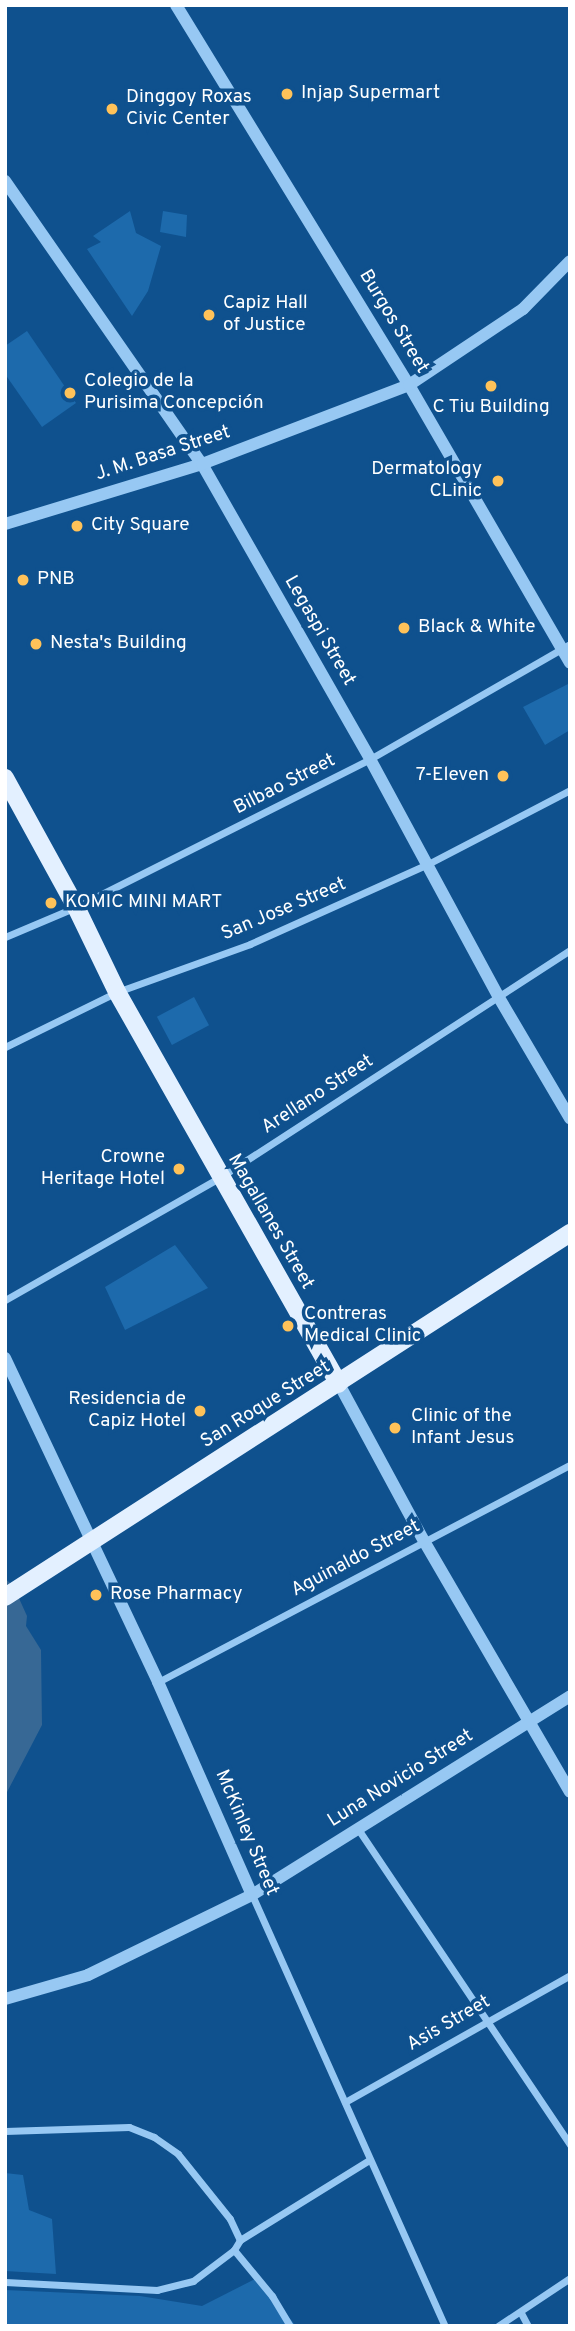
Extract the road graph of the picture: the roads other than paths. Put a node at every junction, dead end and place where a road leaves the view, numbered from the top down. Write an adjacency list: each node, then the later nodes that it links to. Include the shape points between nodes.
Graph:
1 (176, 5): 4 (street, Burgos Street)
2 (5, 181): 5 (street, Legaspi Street)
3 (569, 263): 4 (street, J. M. Basa Street, via 523,309)
4 (410, 385): 5 (street, J. M. Basa Street); 7 (street, Burgos Street)
5 (202, 464): 6 (street, J. M. Basa Street); 9 (street, Legaspi Street)
6 (5, 524)
7 (565, 646): 8 (street, Burgos Street); 9 (street, Bilbao Street)
8 (570, 663)
9 (370, 760): 12 (street, Legaspi Street); 13 (street, Bilbao Street)
10 (5, 778): 13 (main road, Magallanes Street)
11 (570, 790): 12 (street, San Jose Street)
12 (428, 864): 16 (street, San Jose Street, via 250,944); 17 (street, Legaspi Street)
13 (76, 907): 14 (street, Bilbao Street); 16 (main road, Magallanes Street)
14 (5, 937)
15 (570, 950): 17 (street, Arellano Street)
16 (117, 992): 18 (street, San Jose Street); 20 (main road, Magallanes Street)
17 (498, 996): 19 (street, Legaspi Street); 20 (street, Arellano Street)
18 (5, 1047)
19 (570, 1118)
20 (219, 1178): 22 (street, Arellano Street); 24 (main road, Magallanes Street)
21 (570, 1233): 24 (main road, San Roque Street)
22 (5, 1300)
23 (5, 1358): 26 (street, McKinley Street)
24 (339, 1384): 26 (main road, San Roque Street); 27 (street, Magallanes Street)
25 (570, 1465): 27 (street, Aguinaldo Street)
26 (91, 1541): 28 (main road, San Roque Street); 29 (street, McKinley Street)
27 (424, 1541): 29 (street, Aguinaldo Street); 31 (street, Magallanes Street)
28 (12, 1592)
29 (158, 1682): 34 (street, McKinley Street)
30 (570, 1696): 31 (street, Luna Novicio Street)
31 (529, 1722): 32 (street, Magallanes Street); 33 (street, Luna Novicio Street)
32 (570, 1791)
33 (358, 1829): 34 (street, Luna Novicio Street); 37 (street)
34 (252, 1895): 36 (street, Luna Novicio Street, via 88,1975); 38 (street, McKinley Street)
35 (570, 1975): 37 (street, Asis Street)
36 (5, 1999)
37 (486, 2020): 38 (street, Asis Street); 40 (street)
38 (345, 2102): 41 (street, McKinley Street)
39 (5, 2131): 42 (street, via 129,2127 154,2137 178,2154 230,2219)
40 (570, 2145)
41 (369, 2160): 42 (street); 48 (street, McKinley Street)
42 (240, 2240): 43 (street)
43 (234, 2250): 45 (street, via 193,2281 158,2290); 47 (street)
44 (570, 2278): 46 (street)
45 (5, 2282)
46 (521, 2313): 49 (street); 50 (street)
47 (290, 2326)
48 (445, 2326)
49 (498, 2326)
50 (528, 2326)

